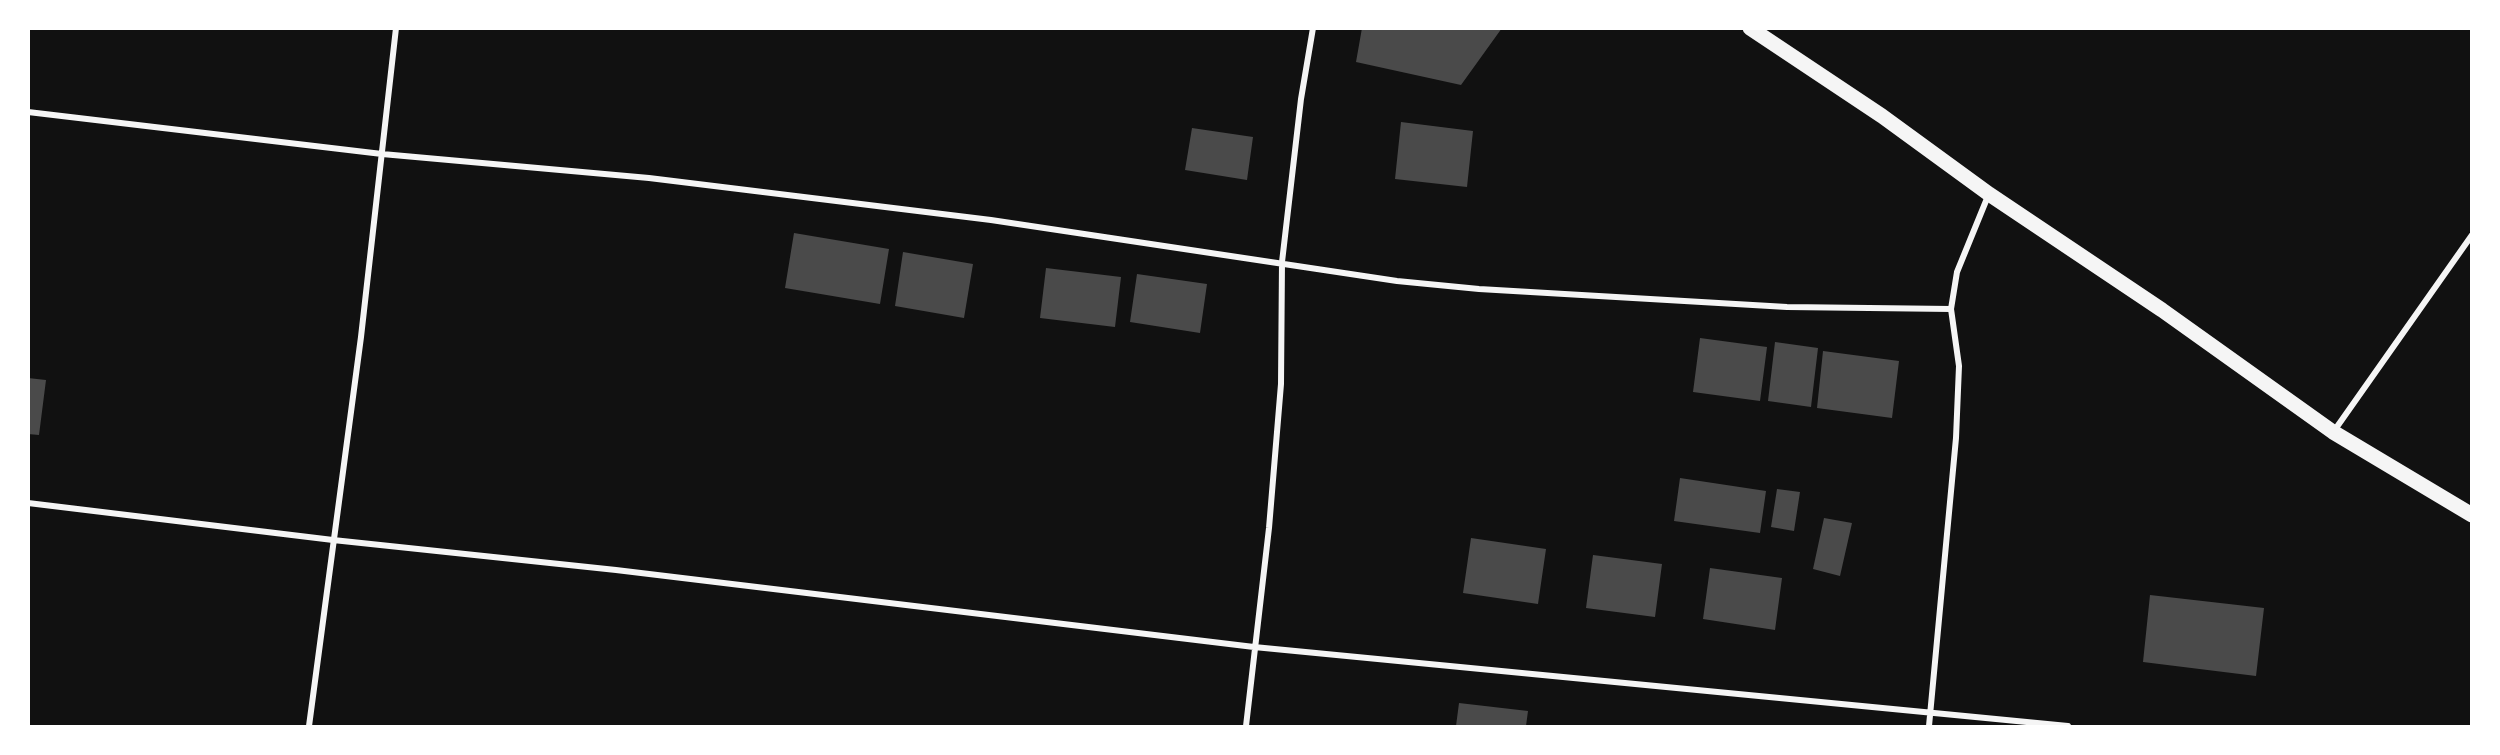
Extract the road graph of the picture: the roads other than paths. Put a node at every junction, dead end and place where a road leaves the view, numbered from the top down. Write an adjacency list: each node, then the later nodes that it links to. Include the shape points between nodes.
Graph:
1 (396, 28): 5 (street)
2 (1313, 28): 8 (street)
3 (1750, 28): 6 (main road, via 1882,116)
4 (28, 112): 5 (street)
5 (382, 154): 8 (street, via 649,178 991,220); 13 (street)
6 (1989, 194): 9 (street, via 1957,272); 10 (main road, via 2162,310)
7 (2472, 235): 10 (street)
8 (1282, 262): 9 (street, via 1386,280 1490,290 1787,307); 14 (street, via 1281,384)
9 (1951, 309): 15 (street, via 1959,366 1956,438)
10 (2333, 432): 12 (main road)
11 (28, 503): 13 (street)
12 (2472, 515)
13 (333, 540): 14 (street); 16 (street)
14 (1254, 647): 15 (street); 17 (street)
15 (1931, 714): 18 (street); 19 (street)
16 (309, 726)
17 (1246, 726)
18 (1929, 726)
19 (2068, 726)

